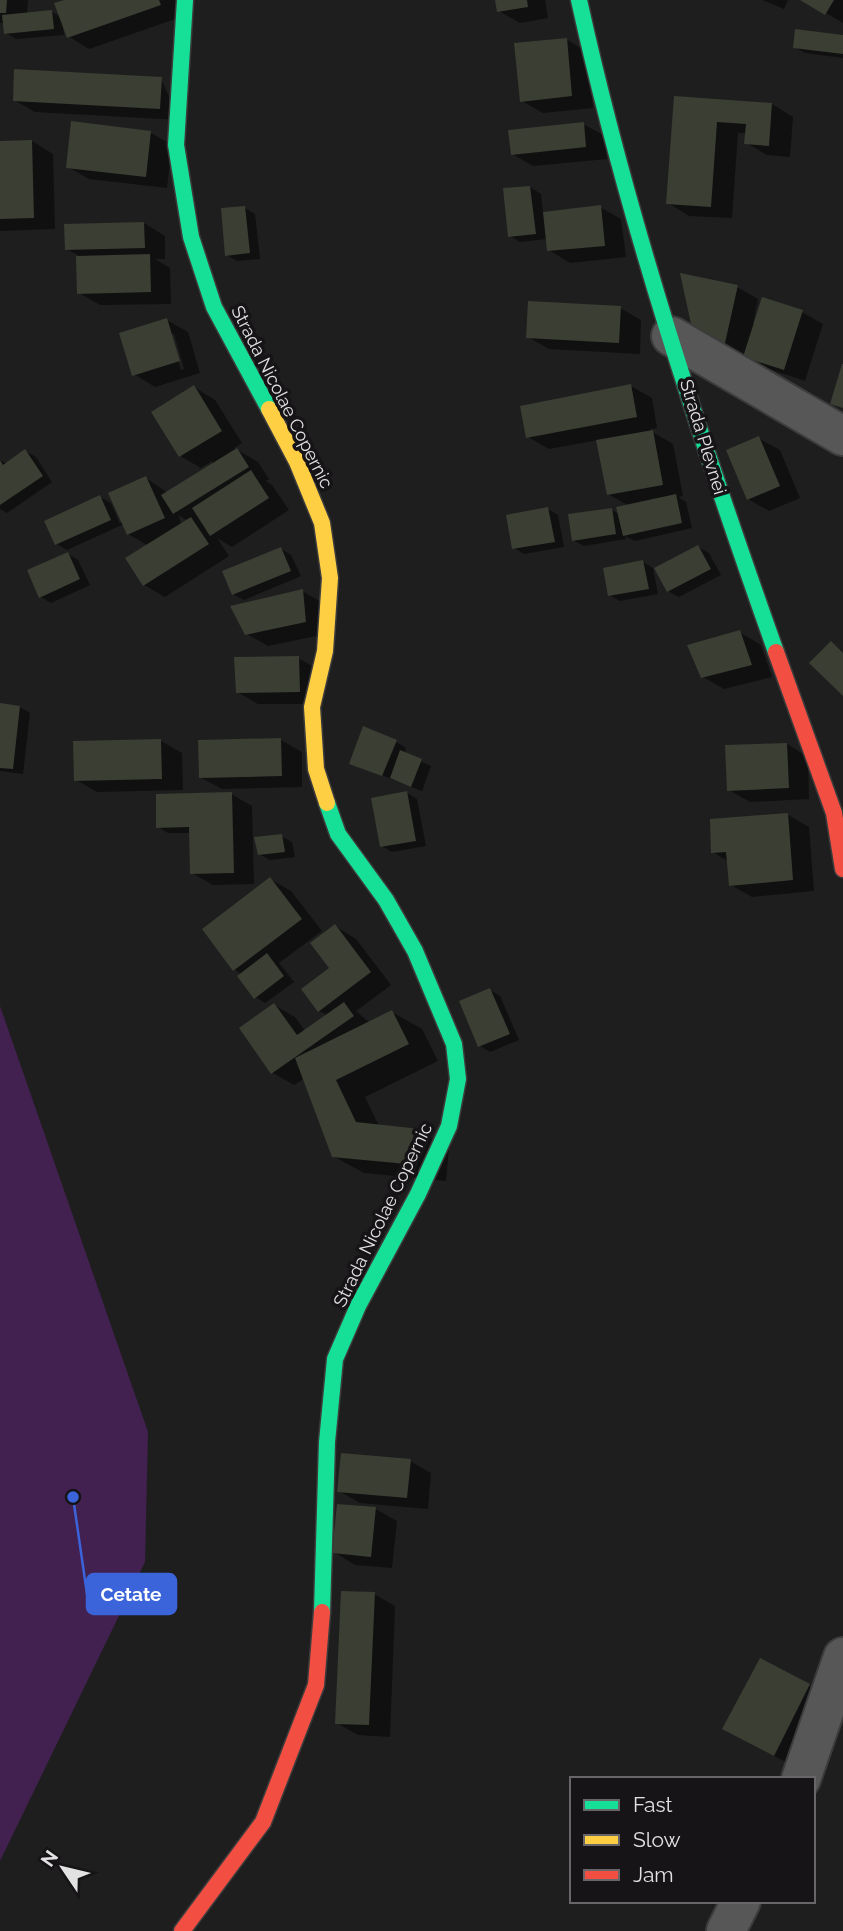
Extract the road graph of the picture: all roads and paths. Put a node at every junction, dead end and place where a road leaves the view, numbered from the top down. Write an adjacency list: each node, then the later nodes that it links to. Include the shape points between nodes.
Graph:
1 (185, 0): 9 (street, Strada Nicolae Copernic, via 176,145 191,237 214,307 298,462 323,523 330,578 325,651 312,707 316,769 338,834 386,900 431,985 454,1044 458,1079 449,1126 335,1359 317,1685 263,1822)
2 (579, 0): 3 (street, Strada Plevnei, via 601,105)
3 (671, 336): 4 (street); 5 (street, Strada Plevnei, via 725,509 834,813)
4 (843, 436)
5 (843, 869)
6 (843, 1657): 7 (street)
7 (802, 1777)
8 (740, 1903): 10 (street)
9 (183, 1931)
10 (726, 1931)

